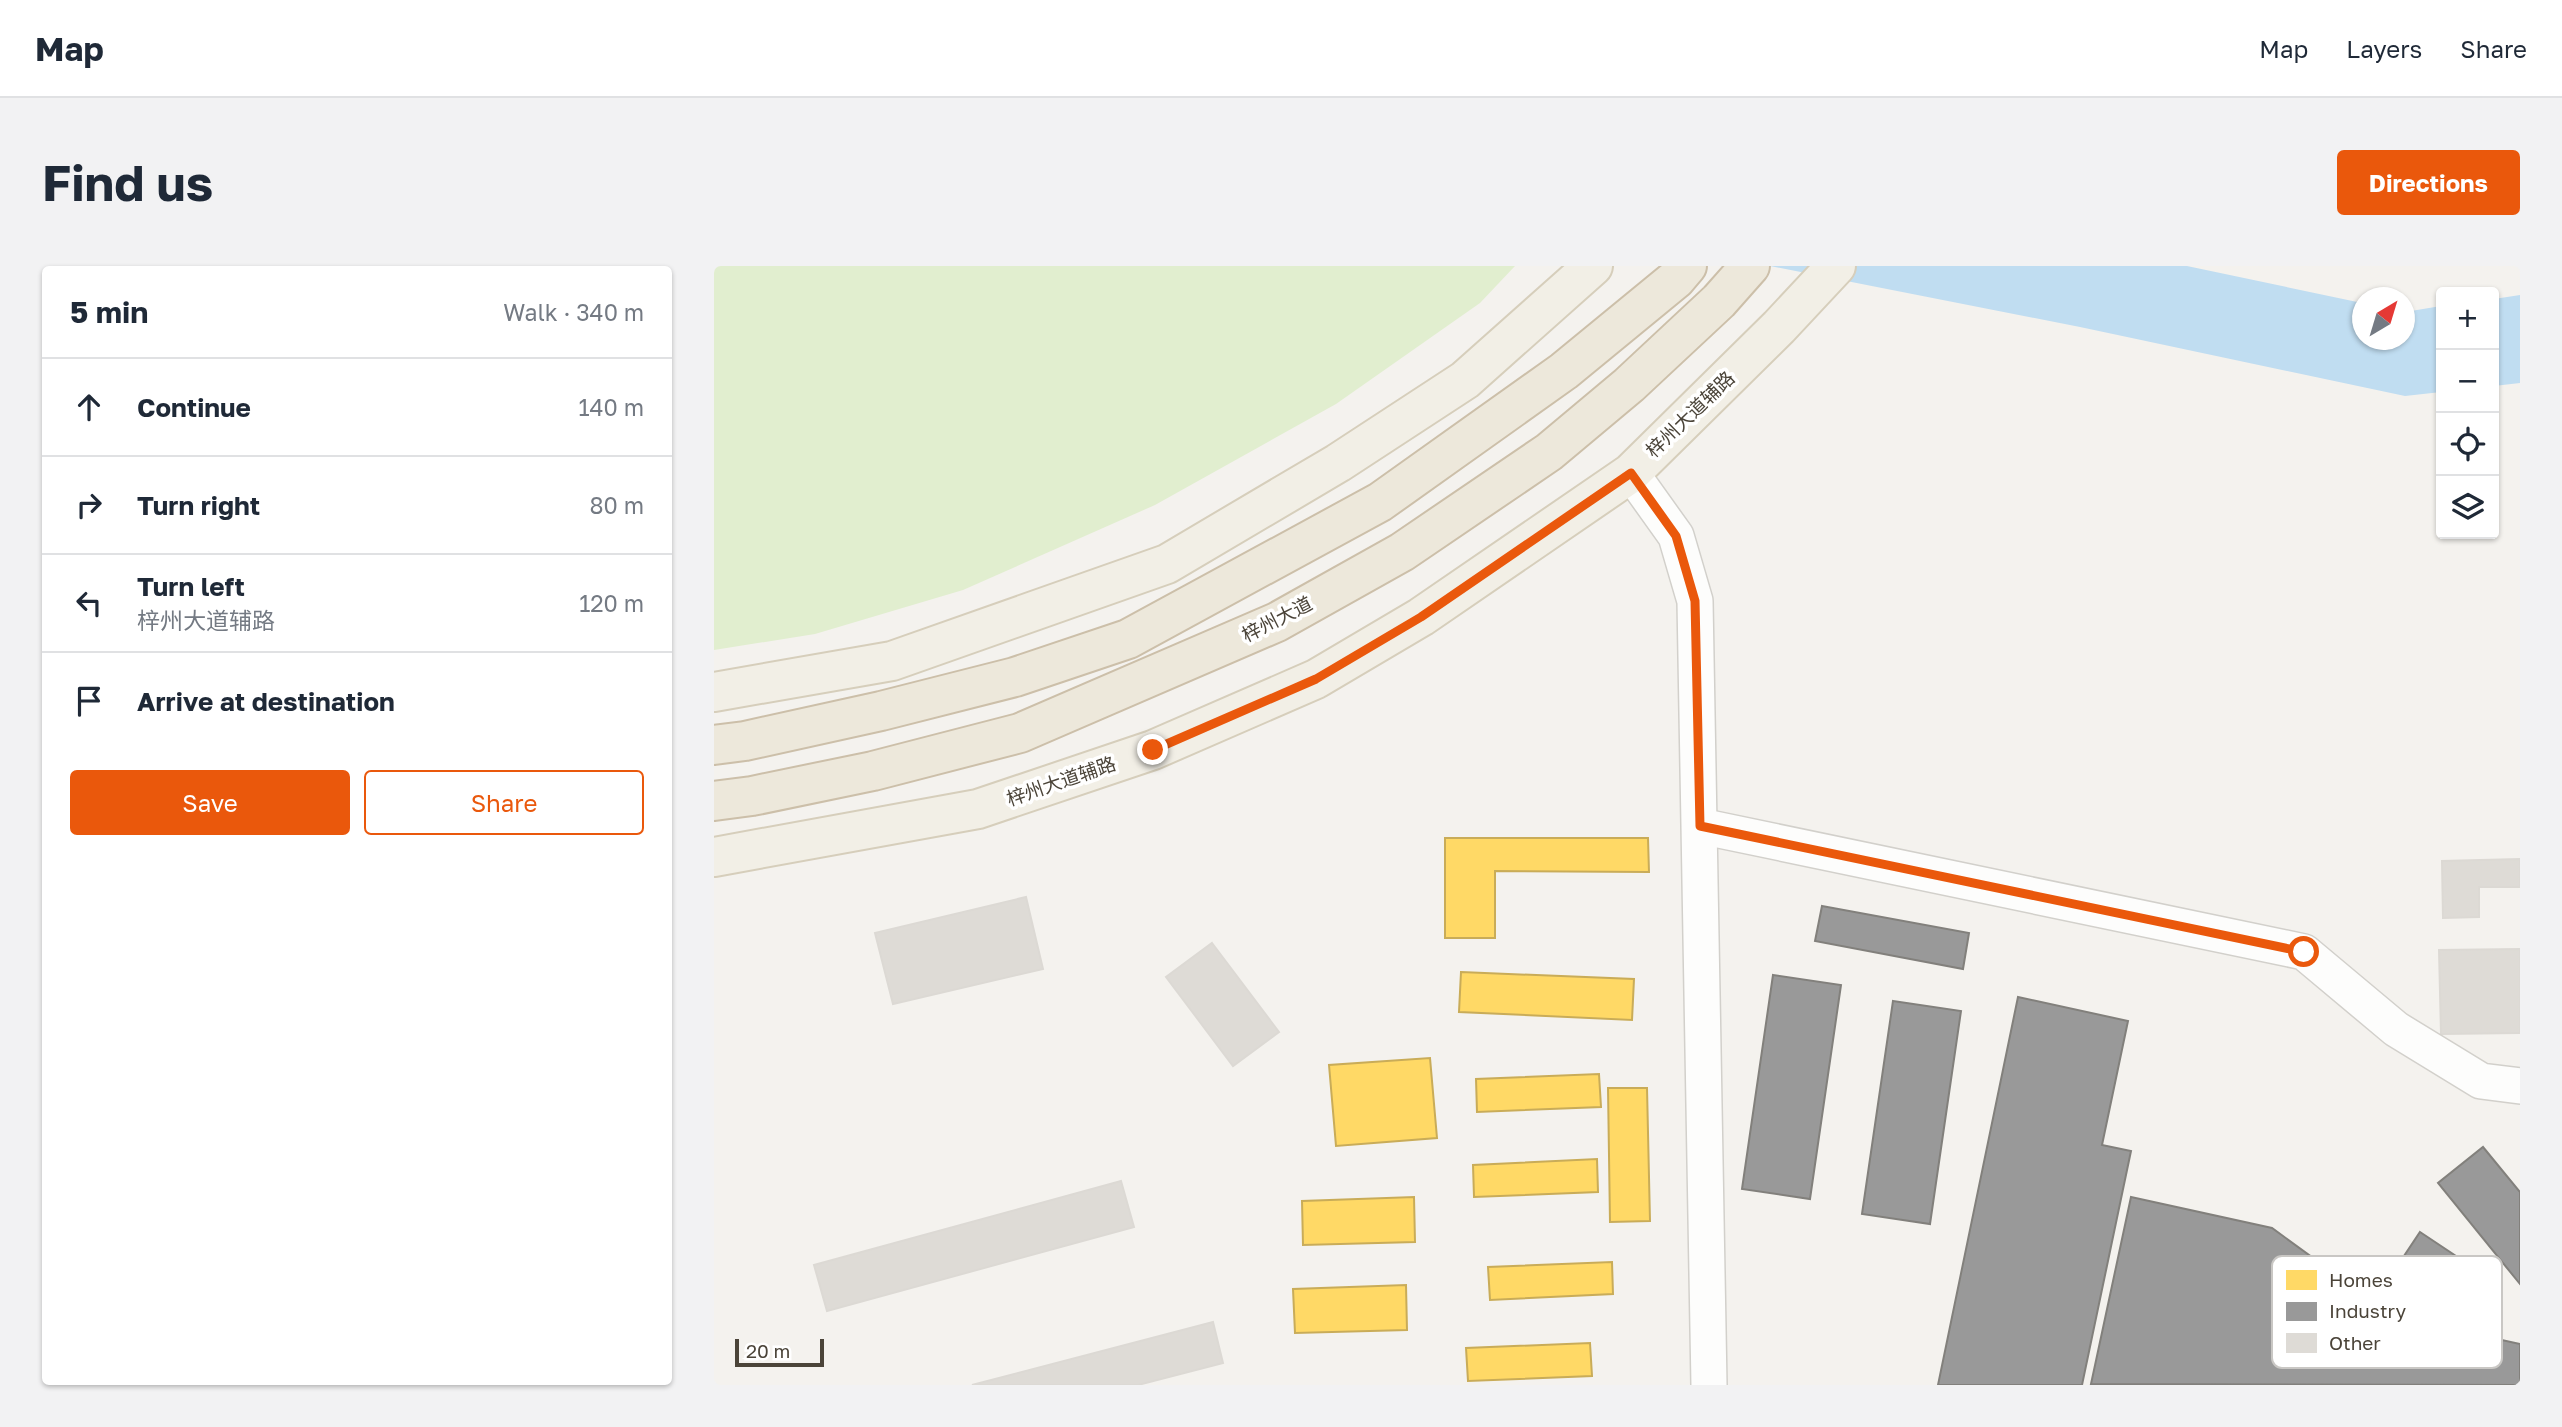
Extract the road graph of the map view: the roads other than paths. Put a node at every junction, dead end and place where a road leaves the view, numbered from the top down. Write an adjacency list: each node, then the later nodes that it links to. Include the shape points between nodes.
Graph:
1 (1593, 266): 6 (main road, via 1465,380 1338,463 1167,564 892,661)
2 (1750, 266): 8 (highway, 梓州大道, via 1629,385 1549,452 1402,552 1276,622 1020,733 873,771)
3 (1836, 266): 5 (main road, 梓州大道辅路)
4 (1681, 272): 7 (highway, via 1564,372 1380,502 1128,639 1015,677)
5 (1631, 473): 9 (street, via 1676,536 1695,601); 10 (main road, 梓州大道辅路, via 1421,617 1316,679 1153,750 978,809)
6 (714, 692)
7 (714, 745)
8 (714, 801)
9 (1700, 826): 11 (street, via 2304,952 2396,1030 2481,1081); 12 (street)
10 (714, 857)
11 (2520, 1086)
12 (1709, 1385)

